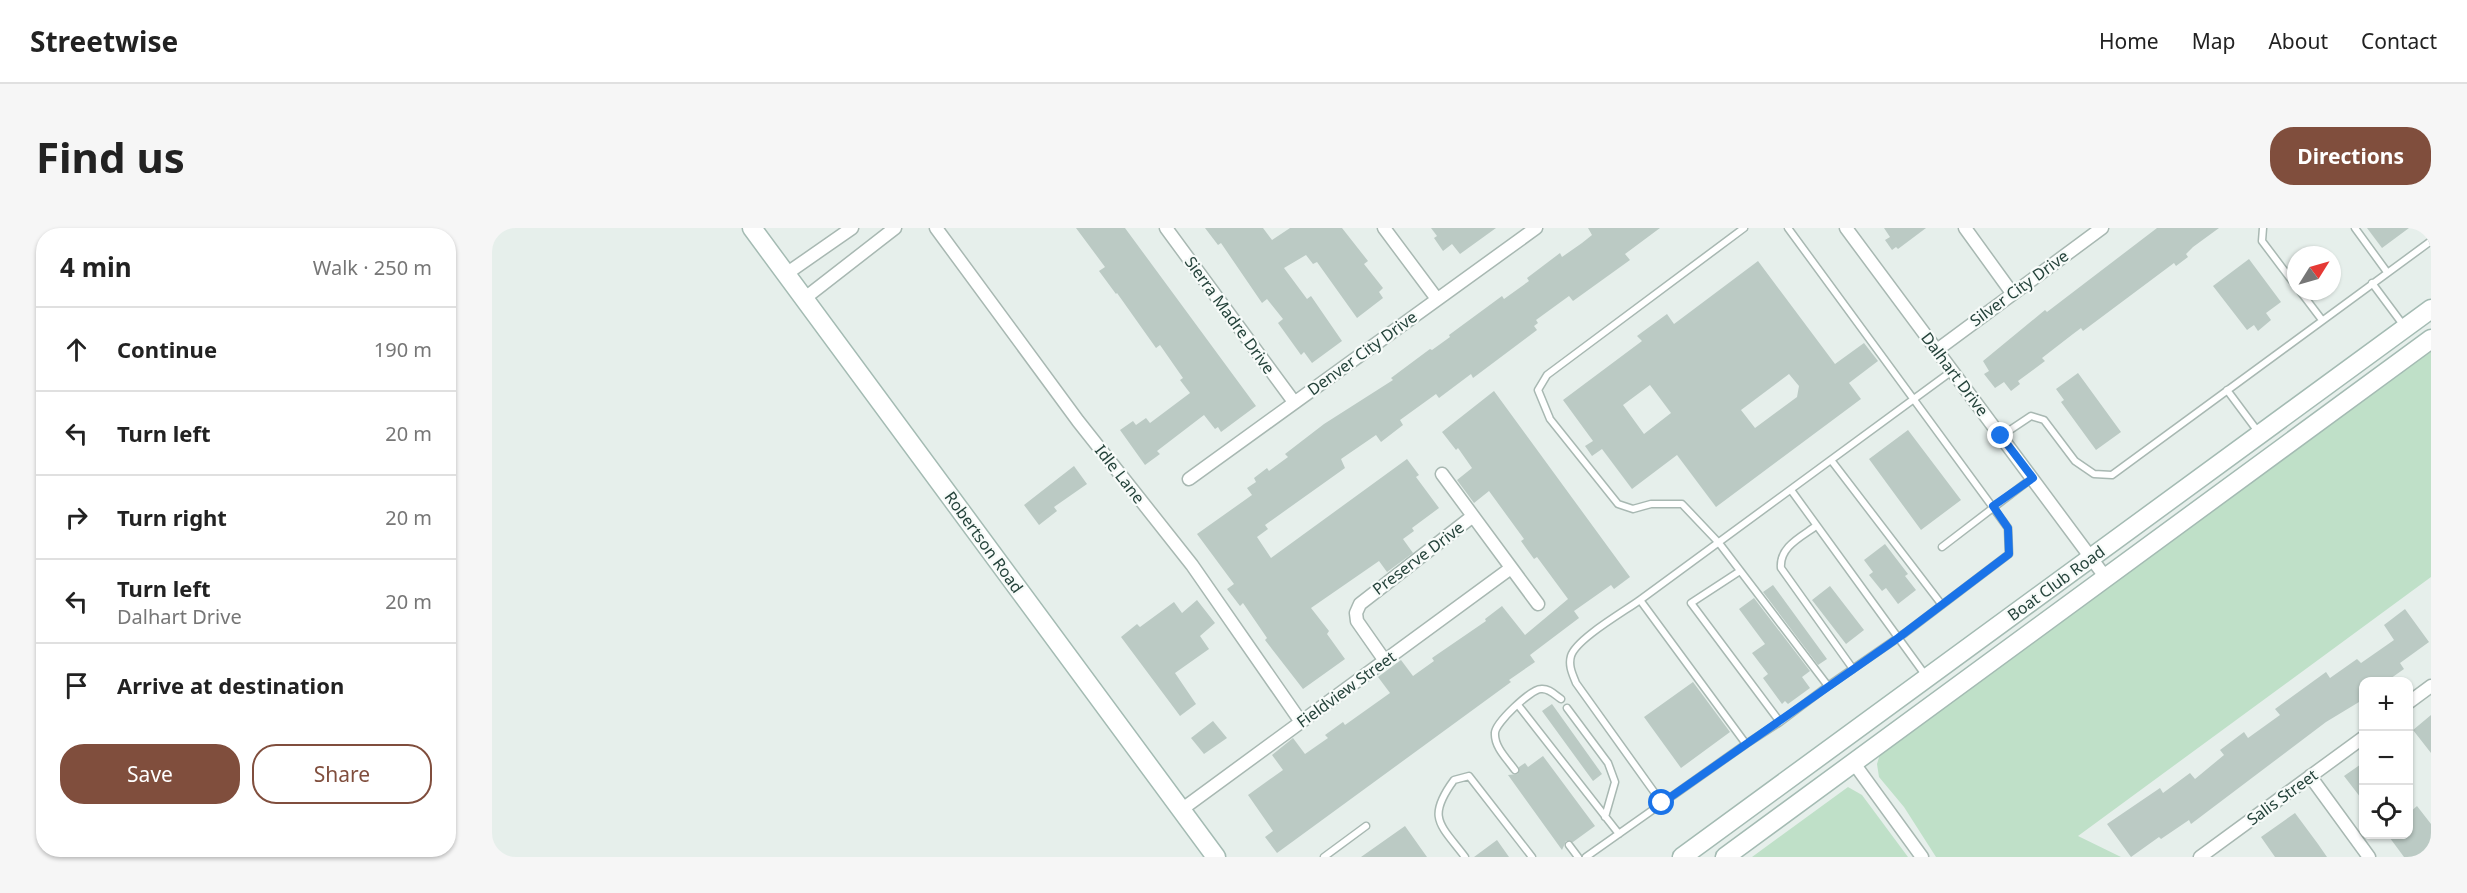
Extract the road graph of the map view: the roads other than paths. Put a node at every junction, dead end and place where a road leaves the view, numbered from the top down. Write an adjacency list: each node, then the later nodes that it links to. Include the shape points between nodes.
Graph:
1 (752, 228): 17 (main road, Robertson Road)
2 (852, 228): 17 (street)
3 (895, 228): 21 (street)
4 (936, 228): 62 (street, Idle Lane, via 1078,421 1192,565)
5 (1166, 228): 32 (street, Sierra Madre Drive)
6 (1384, 228): 22 (street)
7 (1536, 228): 22 (street, Denver City Drive)
8 (1744, 228): 43 (lane, via 1547,375 1538,390 1550,419 1618,504 1633,509 1651,504 1682,504)
9 (1788, 228): 31 (lane)
10 (1846, 228): 28 (street, Dalhart Drive)
11 (1965, 228): 20 (street)
12 (2102, 228): 20 (street, Silver City Drive)
13 (2263, 228): 18 (lane, via 2262,241)
14 (2355, 228): 16 (lane)
15 (2431, 241): 16 (lane)
16 (2387, 272): 19 (lane)
17 (786, 274): 21 (main road, Robertson Road)
18 (2287, 274)
19 (2372, 283): 25 (lane); 26 (lane)
20 (2012, 293): 28 (street, Silver City Drive)
21 (805, 298): 70 (main road, Robertson Road)
22 (1437, 299): 32 (street, Denver City Drive)
23 (2307, 300): 25 (lane)
24 (2431, 309): 26 (main road, Boat Club Road)
25 (2322, 320): 30 (lane)
26 (2405, 328): 33 (main road, Boat Club Road)
27 (2431, 339): 48 (main road, Boat Club Road)
28 (1937, 350): 29 (street, Dalhart Drive)
29 (1952, 370): 31 (lane); 34 (street, Dalhart Drive)
30 (2227, 390): 33 (lane); 34 (lane, via 2112,475 2094,474 2075,461 2044,420 2031,416)
31 (1914, 399): 35 (lane); 40 (lane)
32 (1294, 402): 38 (street, Denver City Drive)
33 (2260, 434): 45 (main road, Boat Club Road)
34 (2001, 436): 37 (street, Dalhart Drive)
35 (1831, 460): 39 (lane); 51 (lane)
36 (1442, 474): 41 (street)
37 (2033, 478): 40 (lane); 45 (street, Dalhart Drive)
38 (1189, 479)
39 (1791, 490): 42 (lane); 43 (lane)
40 (1993, 506): 44 (lane); 51 (lane, via 2008,528 2009,554)
41 (1473, 516): 46 (street); 53 (street, Preserve Drive, via 1360,604 1356,621)
42 (1816, 526): 52 (lane); 54 (lane, via 1783,552 1781,568)
43 (1719, 543): 47 (lane); 49 (lane)
44 (1942, 547)
45 (2091, 558): 48 (street, Dalhart Drive); 55 (main road, Boat Club Road)
46 (1511, 568): 50 (street); 53 (street, Fieldview Street)
47 (1740, 571): 56 (lane); 63 (lane, via 1691,603)
48 (2106, 578): 66 (main road, Boat Club Road)
49 (1640, 600): 65 (lane); 69 (lane, via 1580,643 1571,654 1570,666 1576,683)
50 (1538, 604)
51 (1942, 605): 52 (lane)
52 (1898, 638): 54 (lane); 55 (lane)
53 (1385, 661): 62 (street, Fieldview Street)
54 (1853, 669): 56 (lane)
55 (1927, 678): 81 (main road, Boat Club Road)
56 (1828, 686): 63 (lane)
57 (2431, 686): 59 (street)
58 (1561, 699): 60 (lane, via 1548,689 1538,688)
59 (2413, 700)
60 (1518, 705): 67 (lane, via 1497,725 1494,735 1497,746); 71 (lane)
61 (1567, 708): 71 (lane, via 1608,763 1615,782)
62 (1301, 722): 70 (street, Fieldview Street)
63 (1780, 722): 65 (lane)
64 (2359, 741): 68 (street, Salis Street)
65 (1746, 744): 69 (lane)
66 (1853, 762): 82 (main road, Boat Club Road); 83 (street)
67 (1515, 770)
68 (2310, 776): 84 (street, Salis Street); 85 (street)
69 (1662, 803): 73 (lane)
70 (1181, 810): 75 (main road, Robertson Road)
71 (1605, 817): 73 (lane)
72 (1366, 826): 76 (lane)
73 (1619, 834): 80 (lane)
74 (1569, 845): 79 (lane)
75 (1216, 857)
76 (1324, 857)
77 (1465, 857): 78 (lane, via 1439,824 1437,808 1454,780 1469,776)
78 (1532, 857)
79 (1578, 857)
80 (1586, 857)
81 (1682, 857)
82 (1725, 857)
83 (1922, 857)
84 (2200, 857)
85 (2369, 857)

